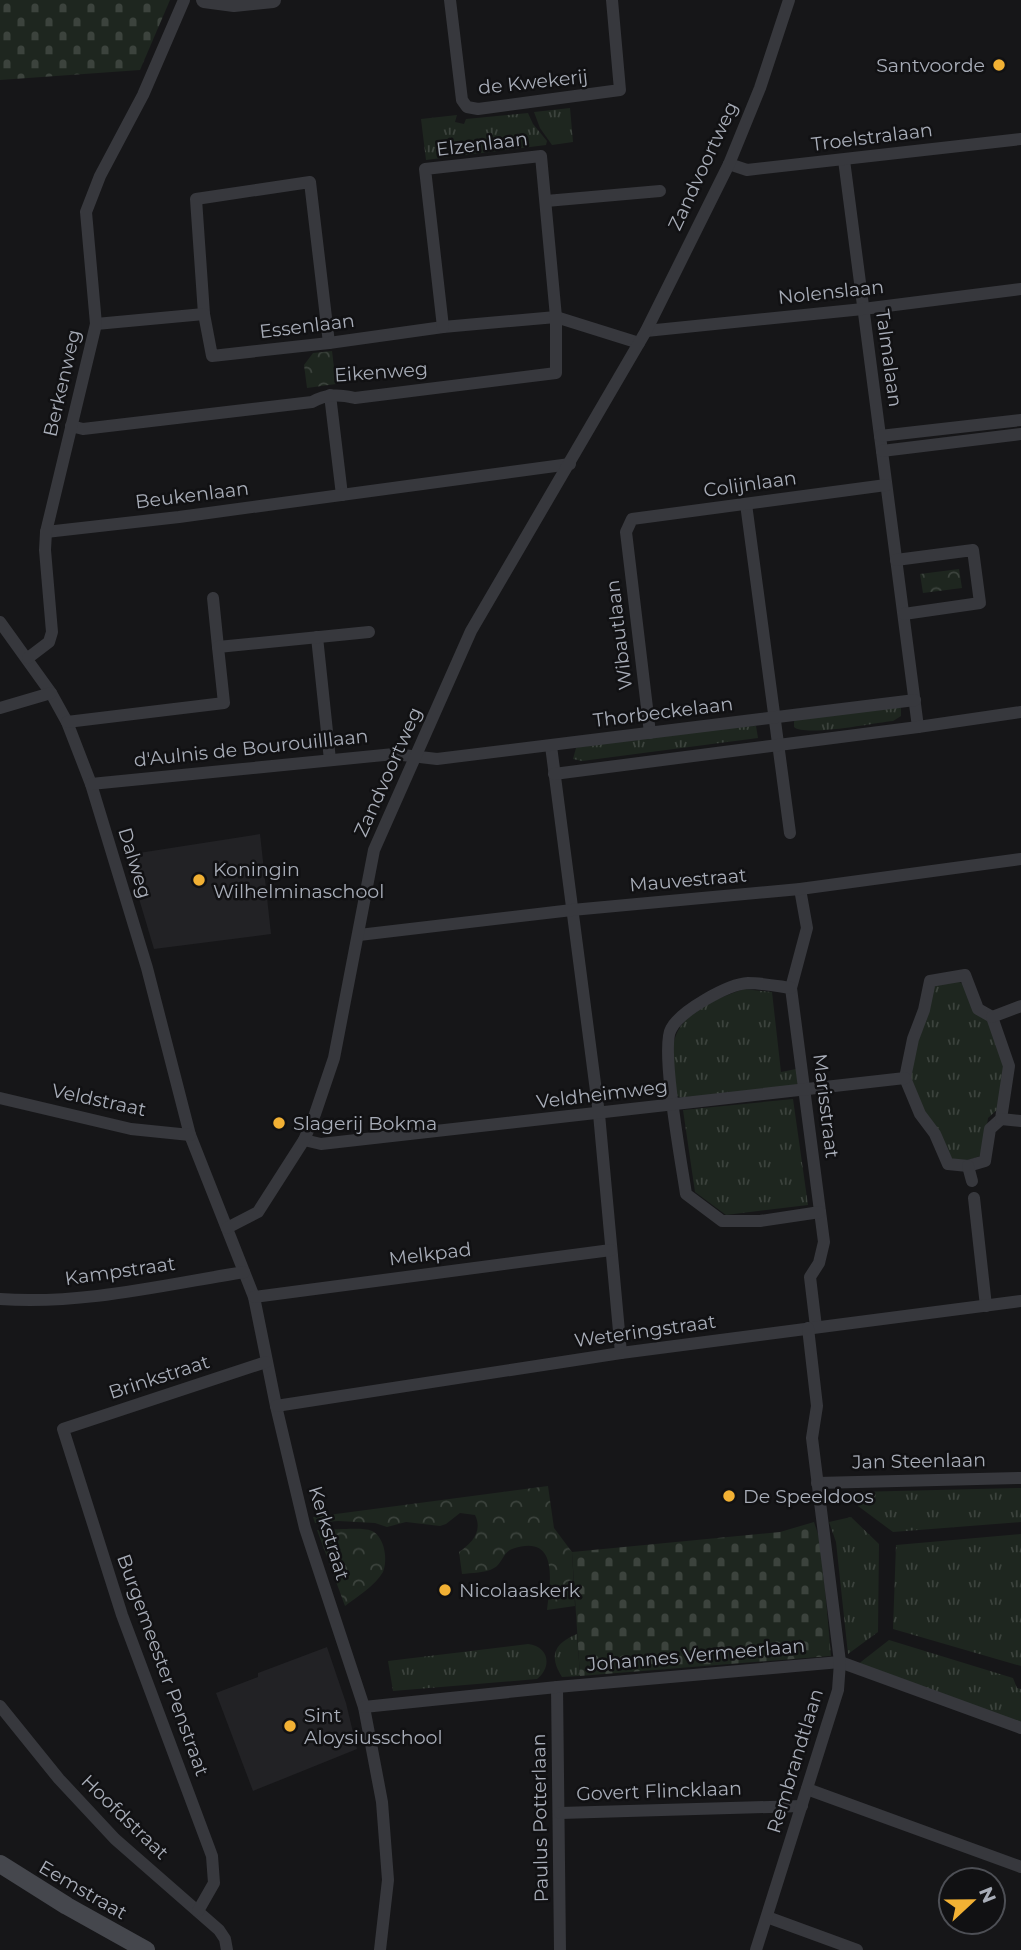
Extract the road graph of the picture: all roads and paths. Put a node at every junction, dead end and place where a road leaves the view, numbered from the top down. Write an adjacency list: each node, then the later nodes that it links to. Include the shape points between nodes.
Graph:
1 (184, 0): 16 (street, Berkenweg, via 86,212)
2 (204, 0): 3 (street, via 234,4)
3 (272, 0)
4 (450, 0): 5 (street, de Kwekerij, via 462,100 467,107 478,108 620,90)
5 (612, 0)
6 (789, 0): 9 (street, Zandvoortweg)
7 (1021, 139): 8 (street, Troelstralaan)
8 (844, 160): 9 (street, Troelstralaan, via 747,170); 13 (street, Talmalaan)
9 (729, 164): 18 (street, Zandvoortweg)
10 (660, 191): 11 (street)
11 (546, 201): 15 (street, Elzenlaan); 17 (street, Elzenlaan, via 541,156 425,169)
12 (1021, 289): 13 (street, Nolenslaan)
13 (863, 309): 18 (street, Nolenslaan); 24 (street, Talmalaan)
14 (204, 314): 16 (street); 19 (street, Essenlaan, via 212,356); 19 (street, via 196,199 310,182)
15 (556, 317): 17 (street, Essenlaan); 18 (street); 20 (street, Eikenweg, via 556,373 355,398)
16 (96, 324): 22 (street, Berkenweg)
17 (443, 327): 19 (street, Essenlaan)
18 (643, 337): 26 (street, Zandvoortweg)
19 (329, 343)
20 (330, 395): 22 (street, Eikenweg, via 298,404 83,429); 28 (street)
21 (1021, 420): 24 (street)
22 (71, 426): 30 (street, Berkenweg)
23 (1021, 434): 25 (street)
24 (880, 436): 25 (street, Talmalaan)
25 (882, 451): 27 (street)
26 (570, 464): 28 (street, Beukenlaan); 50 (street, Zandvoortweg, via 471,631)
27 (887, 485): 29 (street, Colijnlaan); 32 (street)
28 (342, 495): 30 (street, Beukenlaan)
29 (746, 505): 31 (street, Colijnlaan, via 632,519); 44 (street)
30 (46, 532): 39 (street, Berkenweg, via 52,632 49,642)
31 (626, 532): 47 (street, Wibautlaan)
32 (897, 560): 34 (street); 34 (street, via 973,550 980,603)
33 (213, 598): 38 (street)
34 (904, 614): 41 (street)
35 (0, 622): 39 (street, Dalweg)
36 (369, 632): 37 (street)
37 (317, 637): 38 (street); 51 (street)
38 (218, 647): 45 (street, via 224,702)
39 (28, 658): 40 (street, Dalweg)
40 (51, 693): 42 (street); 45 (street, Dalweg)
41 (915, 700): 44 (street, Thorbeckelaan); 46 (street)
42 (0, 708)
43 (1021, 712): 46 (street)
44 (775, 717): 47 (street, Thorbeckelaan); 48 (street)
45 (67, 722): 53 (street, Dalweg)
46 (918, 727): 48 (street)
47 (650, 733): 49 (street, Thorbeckelaan)
48 (778, 745): 52 (street); 54 (street)
49 (551, 746): 50 (street, Thorbeckelaan, via 437,760); 52 (street)
50 (415, 756): 51 (street, d'Aulnis de Bourouilllaan); 58 (street, Zandvoortweg, via 374,849)
51 (330, 760): 53 (street, d'Aulnis de Bourouilllaan)
52 (554, 774): 57 (street)
53 (91, 784): 69 (street, Dalweg, via 147,968)
54 (790, 833)
55 (1021, 859): 56 (street, Mauvestraat)
56 (800, 889): 57 (street, Mauvestraat); 59 (street, Marisstraat, via 807,929)
57 (572, 910): 58 (street, Mauvestraat); 66 (street)
58 (359, 934): 70 (street, Zandvoortweg, via 334,1058)
59 (791, 988): 63 (street, Marisstraat); 65 (street, via 747,983 727,988 682,1015 669,1030)
60 (1021, 1006): 61 (street)
61 (992, 1017): 62 (street, via 978,1009 965,975 930,981); 67 (street, via 1009,1066)
62 (905, 1078): 63 (street, Veldheimweg); 71 (street, via 948,1164)
63 (805, 1089): 65 (street, Veldheimweg); 74 (street, Marisstraat)
64 (0, 1098): 69 (street, Veldstraat, via 131,1129)
65 (673, 1105): 66 (street, Veldheimweg); 74 (street, via 686,1194 722,1221)
66 (599, 1114): 70 (street, Veldheimweg, via 321,1144); 76 (street)
67 (1001, 1119): 68 (street); 71 (street, via 990,1129 985,1161)
68 (1021, 1121)
69 (190, 1135): 75 (street, Kerkstraat)
70 (304, 1140): 75 (street, Zandvoortweg, via 258,1212)
71 (968, 1166): 72 (street)
72 (972, 1181)
73 (974, 1198): 81 (street)
74 (820, 1212): 82 (street, Marisstraat, via 824,1242 810,1277)
75 (227, 1228): 77 (street, Kerkstraat)
76 (611, 1250): 78 (street, Melkpad); 83 (street)
77 (244, 1272): 78 (street, Kerkstraat); 79 (street, Kampstraat, via 103,1294 32,1301)
78 (254, 1297): 84 (street, Kerkstraat)
79 (0, 1298)
80 (1021, 1301): 81 (street, Weteringstraat)
81 (986, 1306): 82 (street, Weteringstraat)
82 (812, 1327): 83 (street, Weteringstraat); 88 (street, Rembrandtlaan)
83 (621, 1353): 85 (street, Weteringstraat)
84 (266, 1362): 85 (street, Kerkstraat); 86 (street, Brinkstraat)
85 (276, 1406): 92 (street, Kerkstraat, via 305,1528)
86 (63, 1429): 99 (street, Burgemeester Penstraat, via 122,1615 212,1856 214,1883)
87 (1021, 1478): 88 (street, Jan Steenlaan)
88 (817, 1483): 89 (street, Rembrandtlaan)
89 (840, 1662): 90 (street, Johannes Vermeerlaan); 93 (street, Johannes Vermeerlaan); 94 (street, Rembrandtlaan, via 838,1690)
90 (557, 1686): 92 (street, Johannes Vermeerlaan); 96 (street, Paulus Potterlaan)
91 (0, 1706): 99 (street, Hoofdstraat, via 115,1839)
92 (364, 1707): 103 (street, Kerkstraat, via 385,1841 387,1880)
93 (1021, 1728)
94 (807, 1789): 95 (street, Rembrandtlaan); 98 (street)
95 (802, 1806): 96 (street, Govert Flincklaan); 100 (street, Rembrandtlaan)
96 (559, 1813): 104 (street, Paulus Potterlaan)
97 (0, 1864): 101 (main road, Eemstraat)
98 (1021, 1867)
99 (198, 1911): 102 (street, Hoofdstraat, via 219,1930)
100 (767, 1917): 105 (street, Rembrandtlaan); 106 (street)
101 (146, 1950)
102 (227, 1950)
103 (380, 1950)
104 (560, 1950)
105 (756, 1950)
106 (858, 1950)

